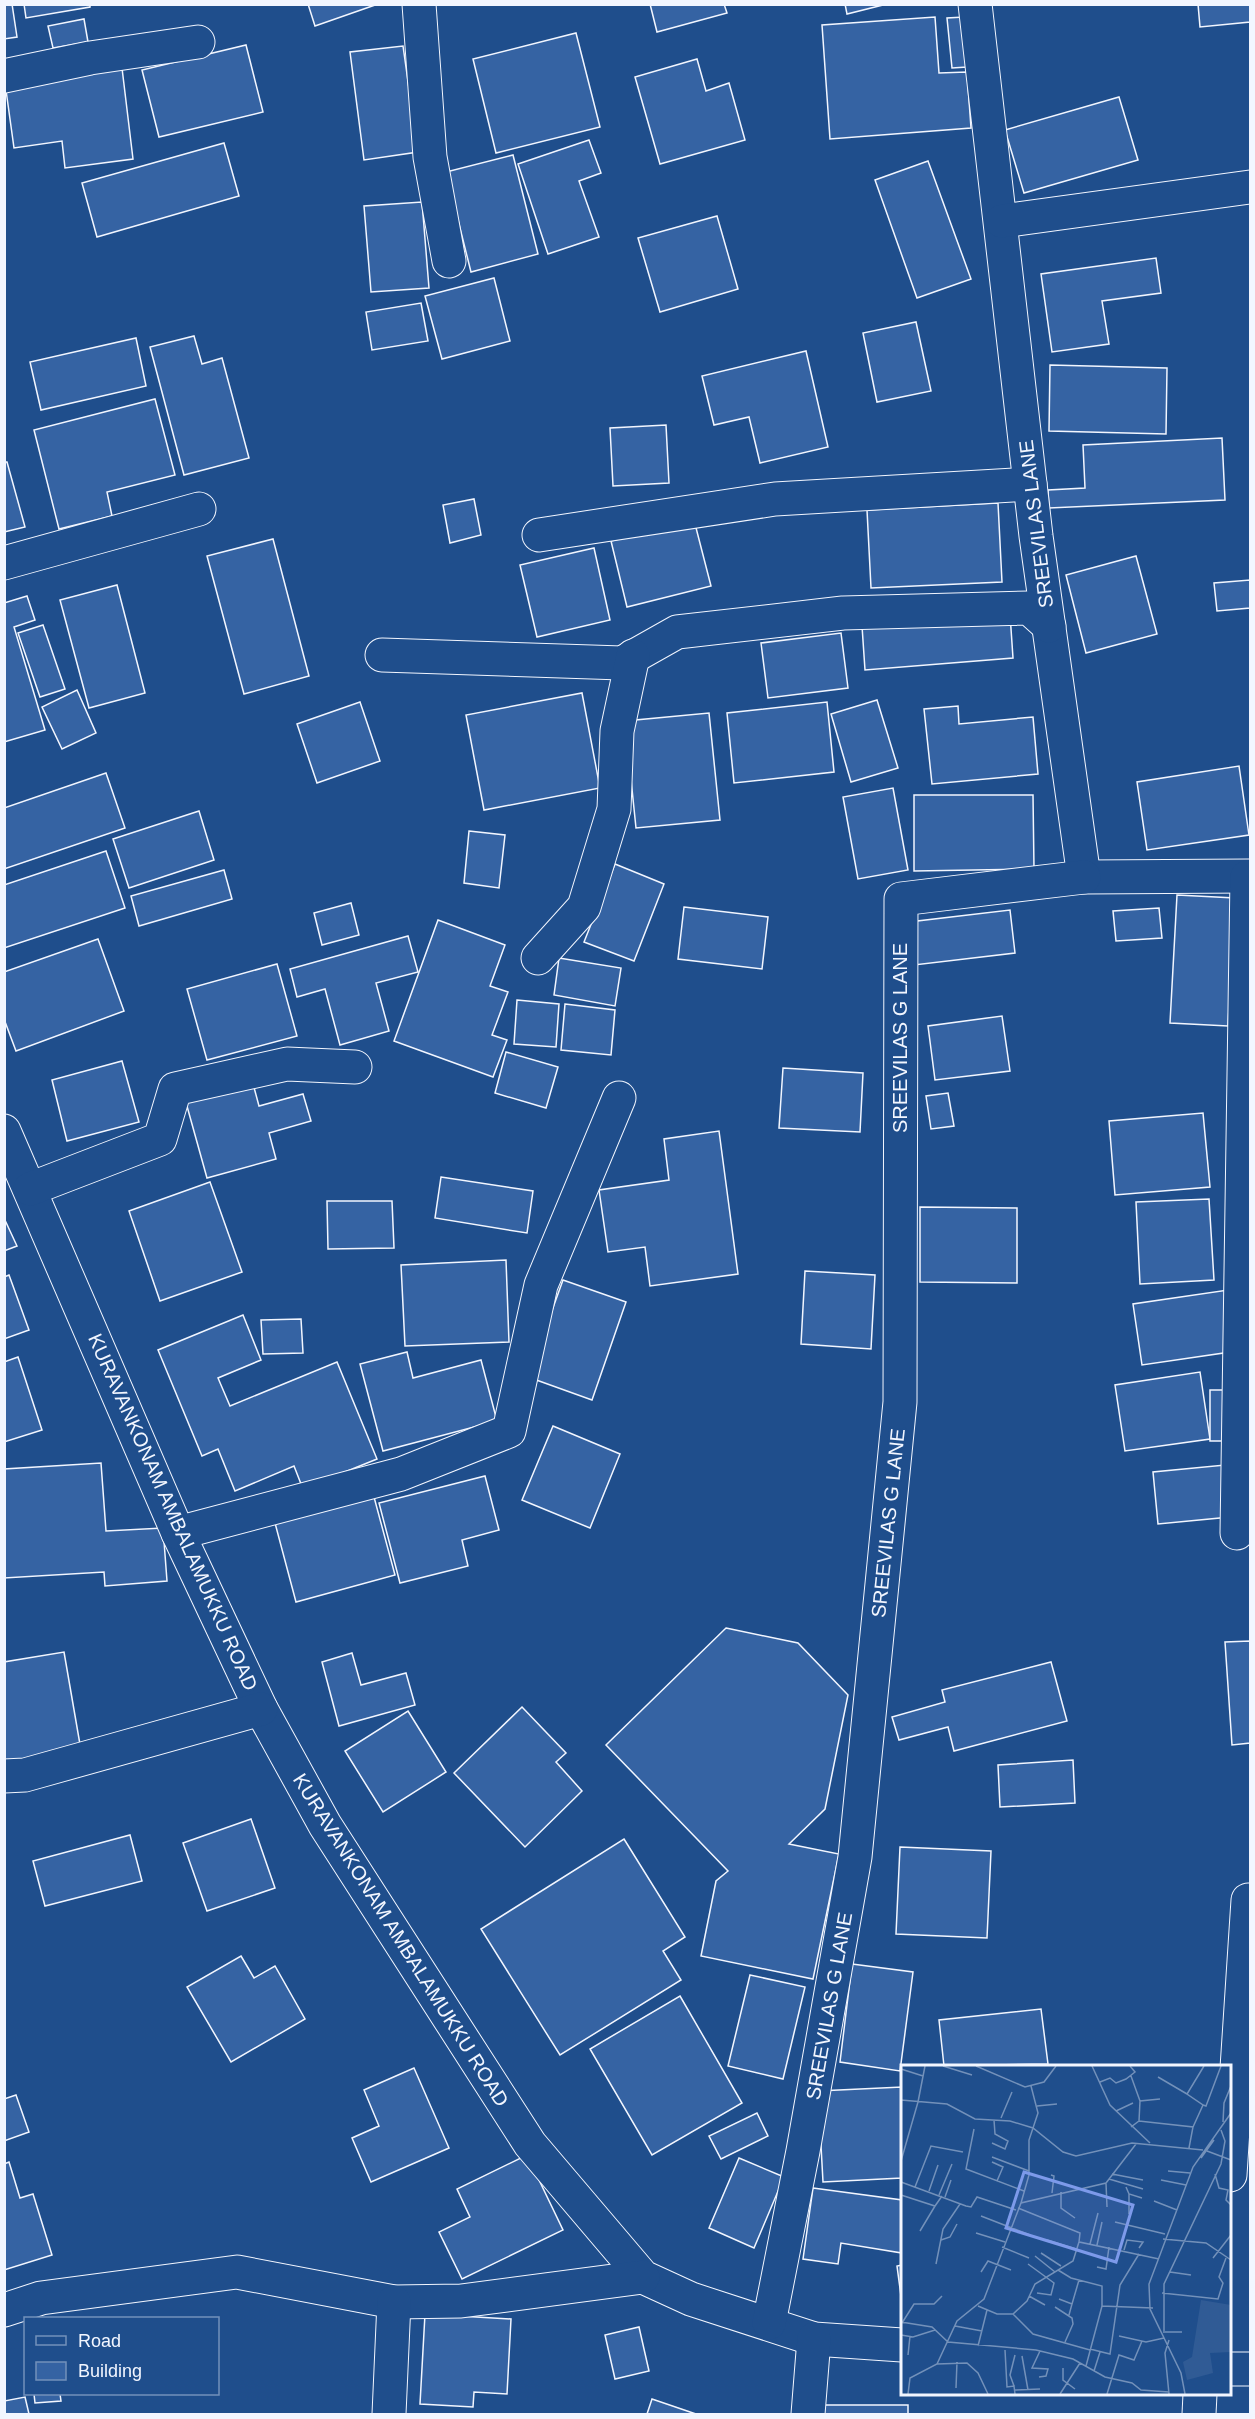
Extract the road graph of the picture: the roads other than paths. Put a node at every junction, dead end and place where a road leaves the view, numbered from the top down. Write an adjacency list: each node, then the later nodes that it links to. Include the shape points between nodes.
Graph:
1 (419, 4): 7 (street, via 430,156)
2 (975, 4): 6 (street, SREEVILAS LANE)
3 (198, 42): 4 (street)
4 (4, 76)
5 (1251, 187): 6 (street)
6 (1002, 221): 8 (street, SREEVILAS LANE)
7 (449, 261)
8 (1030, 484): 10 (street, via 775,499); 12 (street, SREEVILAS LANE)
9 (199, 509): 11 (street)
10 (539, 535)
11 (4, 563)
12 (1049, 626): 14 (street, via 1029,608 843,613 677,632); 16 (street, SREEVILAS LANE)
13 (382, 655): 14 (street, via 622,663)
14 (633, 656): 17 (street, via 617,731 614,809 584,907)
15 (1249, 876): 16 (street); 23 (street)
16 (1083, 877): 31 (street, SREEVILAS G LANE, via 901,899 899,1414 855,1857)
17 (538, 958)
18 (355, 1067): 21 (street, via 286,1064 175,1089 160,1139)
19 (619, 1098): 22 (street, via 541,1285 508,1431 401,1474)
20 (4, 1131): 21 (street, KURAVANKONAM AMBALAMUKKU ROAD)
21 (30, 1189): 22 (street, KURAVANKONAM AMBALAMUKKU ROAD)
22 (178, 1533): 24 (street, KURAVANKONAM AMBALAMUKKU ROAD)
23 (1237, 1533)
24 (261, 1709): 25 (street, via 25,1775); 28 (street, KURAVANKONAM AMBALAMUKKU ROAD, via 325,1825 530,2144)
25 (4, 1776)
26 (1248, 1900): 27 (street)
27 (1231, 2160)
28 (644, 2277): 29 (street, via 461,2301); 31 (street, KURAVANKONAM AMBALAMUKKU ROAD, via 692,2299)
29 (394, 2302): 30 (street, via 237,2272 40,2298); 37 (street)
30 (4, 2310)
31 (769, 2323): 32 (street, KURAVANKONAM AMBALAMUKKU ROAD)
32 (814, 2339): 33 (street, KURAVANKONAM AMBALAMUKKU ROAD); 38 (street)
33 (901, 2344)
34 (1231, 2369): 35 (street)
35 (1251, 2369)
36 (1200, 2395): 39 (street)
37 (389, 2415)
38 (808, 2415)
39 (1199, 2415)

